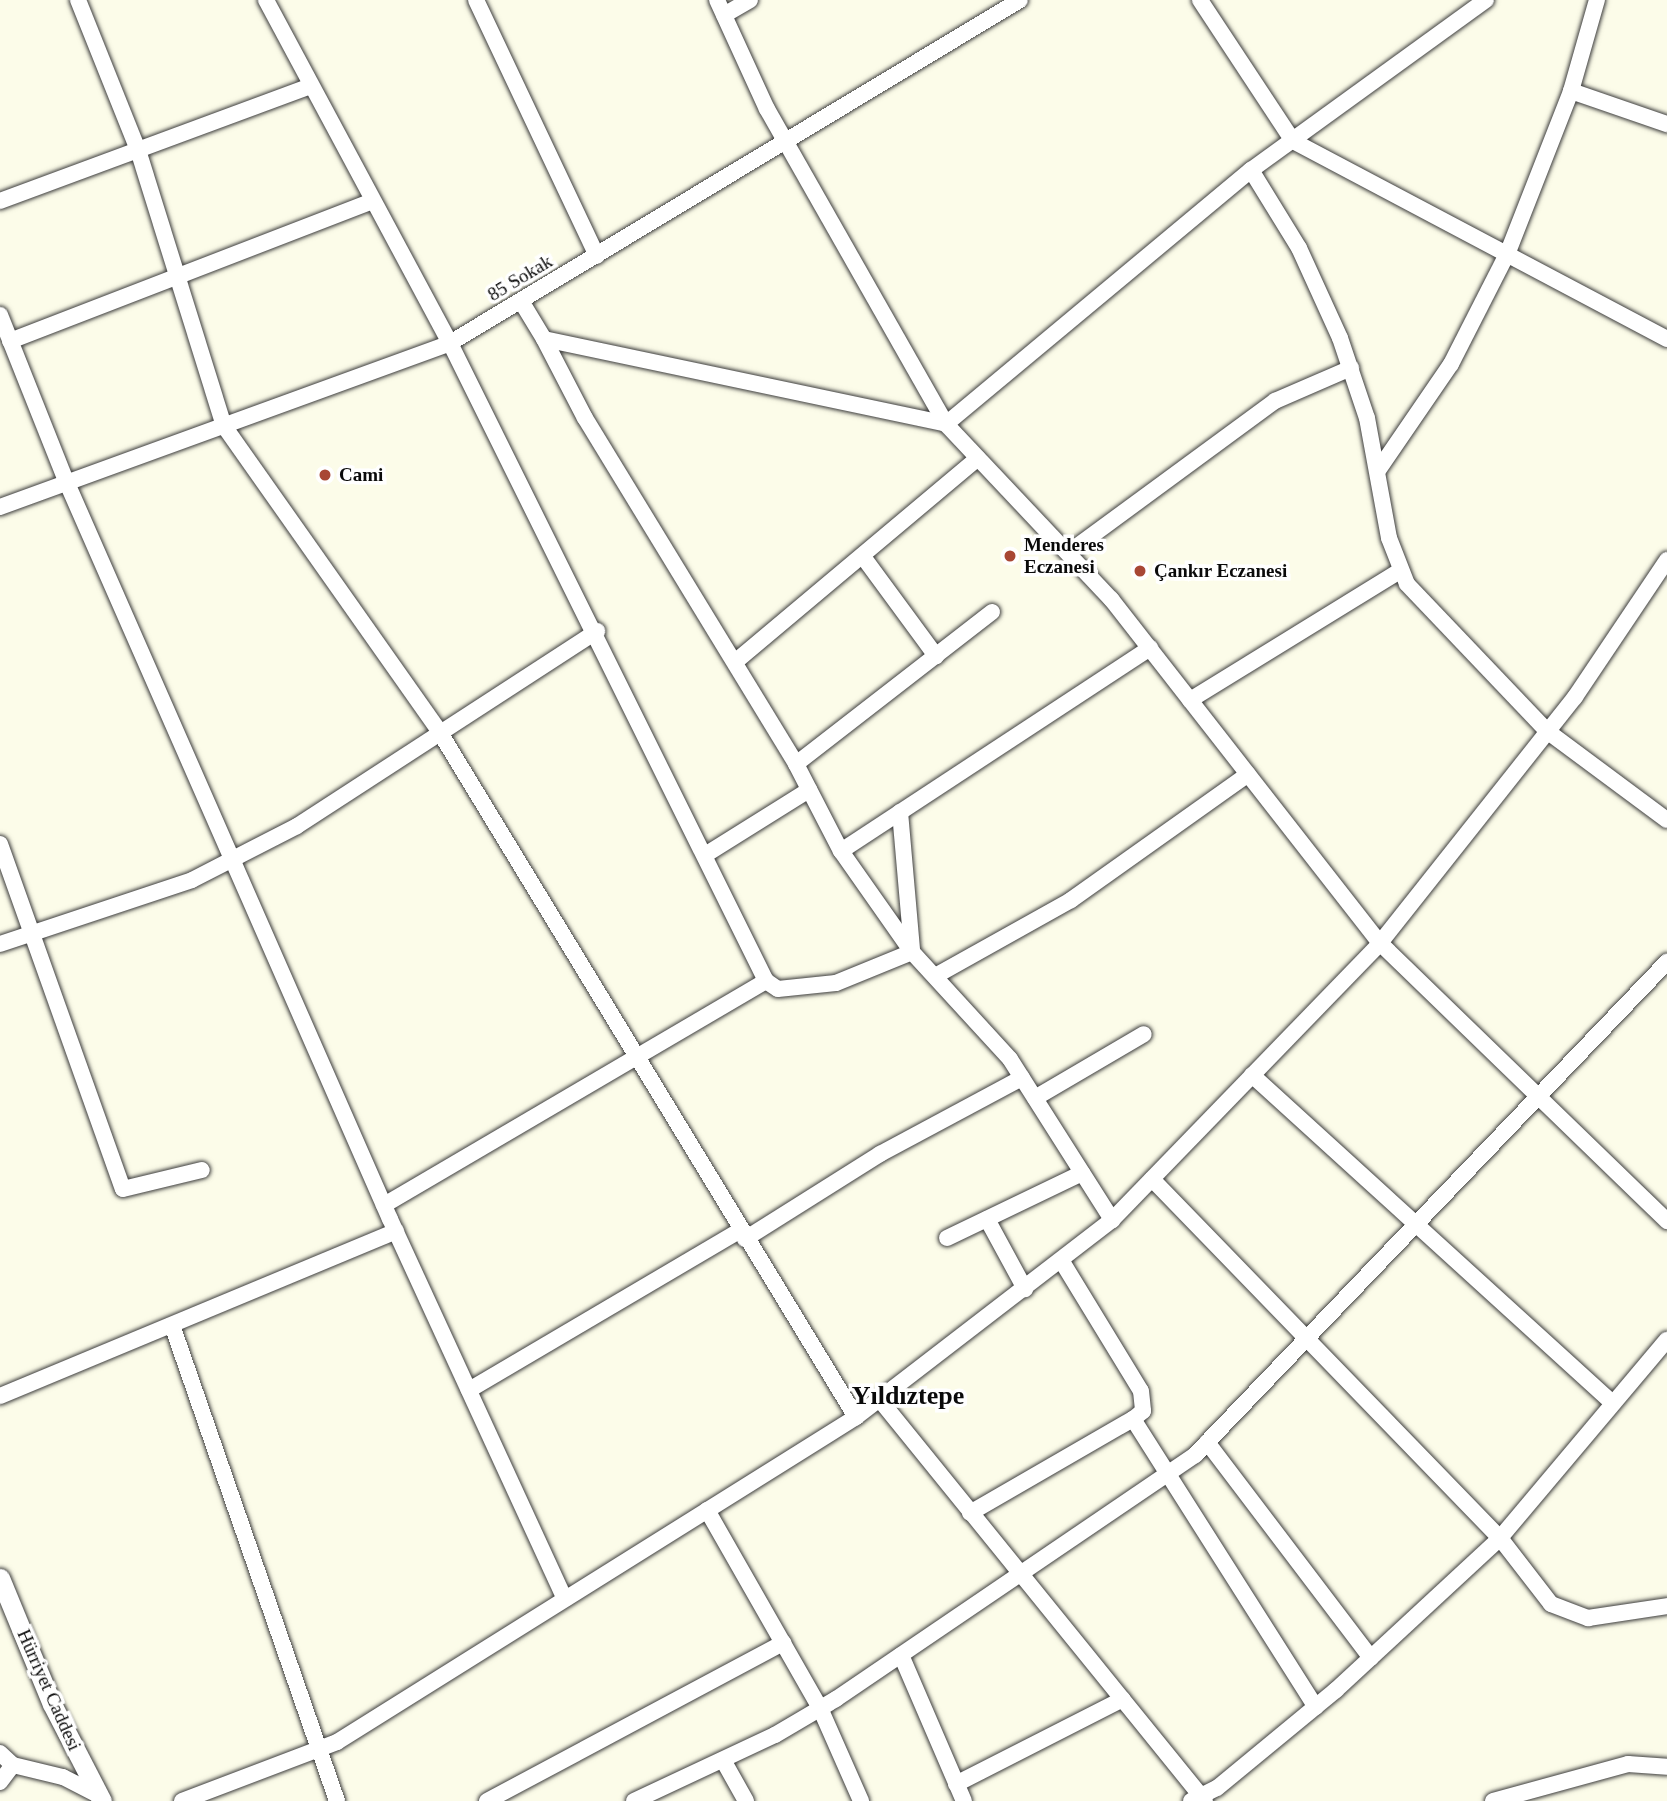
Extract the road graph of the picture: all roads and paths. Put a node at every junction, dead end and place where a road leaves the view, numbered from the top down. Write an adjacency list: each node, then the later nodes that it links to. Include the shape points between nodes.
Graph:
1 (78, 0): 15 (street)
2 (266, 0): 10 (street)
3 (475, 0): 20 (street)
4 (750, 0): 9 (street)
5 (1020, 0): 14 (street, 85 Sokak)
6 (1200, 0): 13 (street)
7 (1486, 0): 13 (street)
8 (1597, 0): 11 (street)
9 (721, 7): 14 (street)
10 (309, 87): 15 (street); 18 (street)
11 (1571, 91): 12 (street); 19 (street)
12 (1667, 124)
13 (1293, 141): 16 (street); 19 (street)
14 (787, 145): 20 (street, 85 Sokak); 29 (street)
15 (138, 150): 17 (street); 21 (street)
16 (1251, 170): 28 (street, via 1299,248); 29 (street)
17 (0, 201)
18 (372, 201): 21 (street); 27 (street)
19 (1508, 252): 25 (street); 32 (street, via 1451,364)
20 (597, 257): 22 (street, 85 Sokak)
21 (177, 276): 26 (street); 30 (street)
22 (521, 301): 24 (street); 27 (street, 85 Sokak)
23 (0, 316): 26 (street)
24 (544, 339): 29 (street); 43 (street, via 585,418)
25 (1667, 339)
26 (10, 341): 33 (street)
27 (450, 343): 30 (street, 85 Sokak); 40 (street)
28 (1351, 368): 32 (street); 35 (street, via 1275,401)
29 (946, 424): 31 (street)
30 (225, 426): 33 (street, 85 Sokak); 45 (street)
31 (978, 458): 35 (street); 36 (street)
32 (1379, 469): 38 (street)
33 (67, 483): 34 (street, 85 Sokak); 55 (street)
34 (0, 507)
35 (1068, 553): 41 (street)
36 (863, 558): 42 (street); 43 (street)
37 (1667, 560): 46 (street)
38 (1400, 571): 44 (street); 46 (street, via 1418,599)
39 (992, 612): 42 (street)
40 (597, 631): 45 (street); 54 (street)
41 (1150, 648): 44 (street); 50 (street)
42 (936, 656): 47 (street)
43 (735, 662): 47 (street)
44 (1190, 700): 48 (street)
45 (439, 731): 55 (street, via 297,827); 64 (street)
46 (1547, 731): 51 (street); 57 (street)
47 (796, 764): 49 (street)
48 (1248, 774): 57 (street); 61 (street, via 1071,900)
49 (809, 790): 53 (street); 54 (street)
50 (900, 812): 53 (street); 59 (street)
51 (1667, 820)
52 (0, 844): 56 (street)
53 (841, 851): 59 (street)
54 (705, 855): 62 (street)
55 (234, 859): 56 (street, via 192,880); 72 (street)
56 (31, 933): 58 (street); 69 (street, via 123,1189)
57 (1380, 943): 65 (street); 68 (street)
58 (0, 944)
59 (912, 952): 61 (street); 62 (street, via 836,983 778,989)
60 (1667, 962): 68 (street)
61 (937, 975): 66 (street)
62 (766, 981): 64 (street)
63 (1144, 1034): 67 (street)
64 (634, 1058): 72 (street); 78 (street)
65 (1252, 1075): 71 (street); 76 (street)
66 (1022, 1078): 67 (street); 78 (street)
67 (1035, 1098): 70 (street)
68 (1537, 1100): 75 (street); 76 (street)
69 (202, 1170)
70 (1082, 1173): 73 (street); 74 (street)
71 (1152, 1178): 74 (street); 84 (street)
72 (384, 1205): 77 (street)
73 (988, 1219): 79 (street); 81 (street)
74 (1112, 1220): 80 (street)
75 (1667, 1221)
76 (1419, 1226): 84 (street); 88 (street)
77 (396, 1231): 82 (street); 85 (street)
78 (742, 1235): 85 (street); 89 (street)
79 (947, 1238)
80 (1061, 1260): 81 (street); 90 (street, via 1141,1391 1143,1410)
81 (1026, 1289): 87 (street)
82 (172, 1325): 86 (street); 106 (street)
83 (1667, 1340): 88 (street)
84 (1307, 1341): 91 (street); 95 (street)
85 (469, 1390): 98 (street)
86 (0, 1396)
87 (880, 1400): 89 (street); 94 (street)
88 (1613, 1404): 95 (street)
89 (856, 1417): 93 (street)
90 (1133, 1419): 92 (street); 94 (street)
91 (1207, 1442): 92 (street); 102 (street)
92 (1169, 1473): 96 (street); 104 (street)
93 (708, 1510): 98 (street); 100 (street)
94 (970, 1513): 96 (street)
95 (1500, 1538): 99 (street, via 1551,1604 1566,1612 1588,1618); 102 (street)
96 (1020, 1576): 101 (street); 103 (street)
97 (0, 1578): 114 (street, Hürriyet Caddesi)
98 (565, 1599): 106 (street)
99 (1667, 1606)
100 (783, 1643): 105 (street); 118 (street, via 631,1730)
101 (901, 1655): 105 (street); 112 (street)
102 (1371, 1658): 104 (street)
103 (1122, 1699): 112 (street); 115 (street)
104 (1316, 1707): 115 (street)
105 (820, 1709): 108 (street); 121 (street)
106 (314, 1751): 116 (street); 117 (street)
107 (0, 1753): 109 (street)
108 (723, 1760): 119 (street); 120 (street)
109 (13, 1765): 111 (street); 114 (street, via 63,1777)
110 (1667, 1767): 113 (street, via 1628,1764)
111 (0, 1782)
112 (956, 1784): 122 (street)
113 (1546, 1793): 123 (street)
114 (101, 1799)
115 (1200, 1799)
116 (183, 1801)
117 (337, 1801)
118 (487, 1801)
119 (634, 1801)
120 (746, 1801)
121 (861, 1801)
122 (964, 1801)
123 (1493, 1801)

